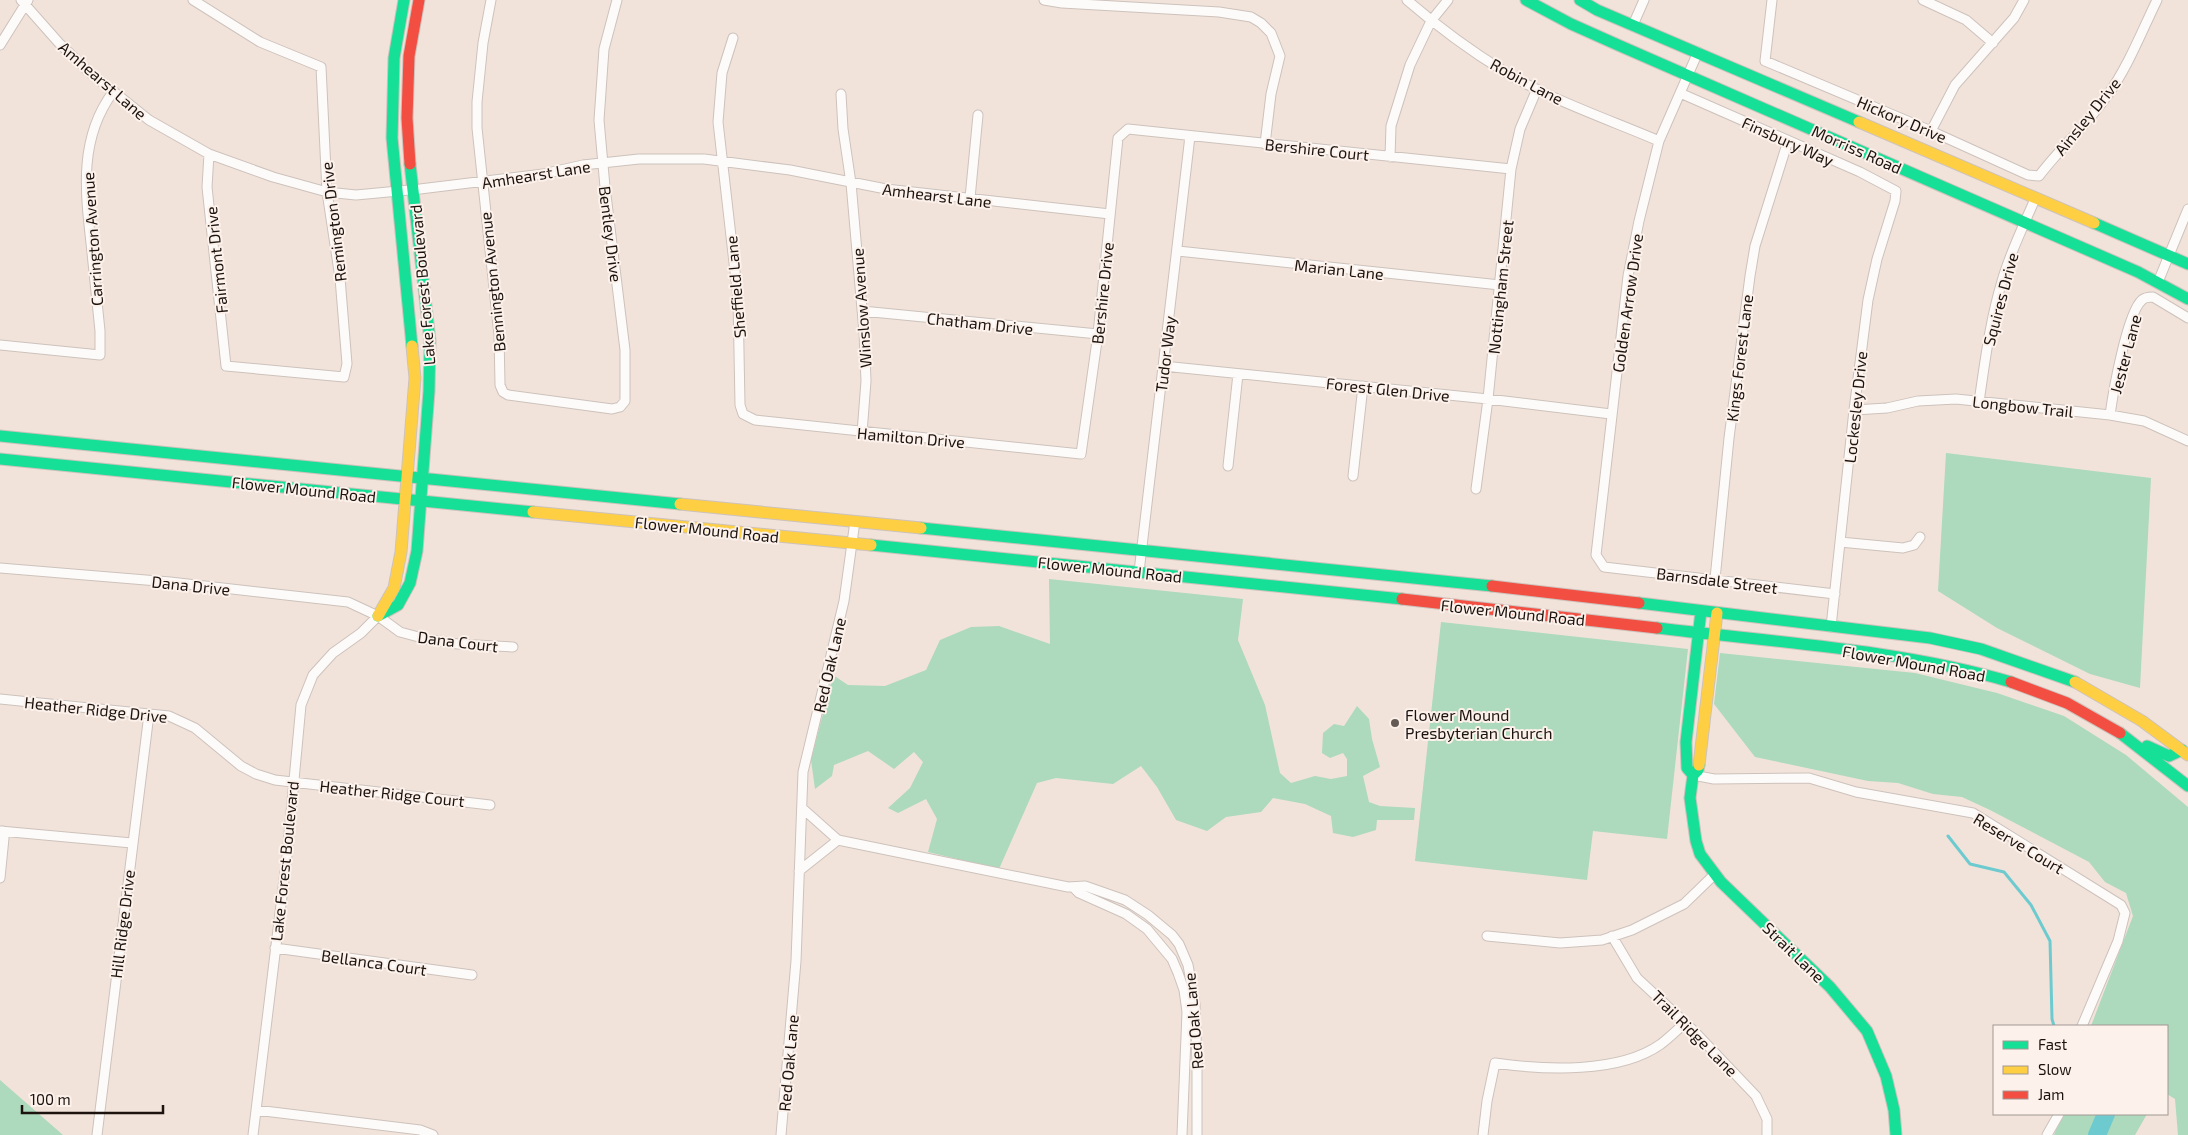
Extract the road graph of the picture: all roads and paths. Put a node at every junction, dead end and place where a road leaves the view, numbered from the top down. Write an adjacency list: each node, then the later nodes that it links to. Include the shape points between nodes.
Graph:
1 (193, 0): 46 (street, Remington Drive, via 260,42 321,67)
2 (404, 0): 44 (main road, Lake Forest Boulevard, via 392,90 392,138)
3 (419, 0): 43 (main road, Lake Forest Boulevard, via 409,56 406,101)
4 (491, 0): 42 (street, Bennington Avenue, via 477,102)
5 (617, 0): 38 (street, Bentley Drive, via 604,49 600,94)
6 (1044, 0): 34 (street, via 1219,12 1251,17 1261,23 1271,33 1280,56)
7 (1407, 0): 17 (street, Robin Lane)
8 (1448, 0): 17 (street)
9 (1526, 0): 23 (main road, Morriss Road, via 1571,24)
10 (1580, 0): 18 (main road, Morriss Road)
11 (1644, 0): 18 (street)
12 (1772, 0): 29 (street, Hickory Drive, via 1765,61)
13 (1923, 0): 20 (street, via 1966,20)
14 (2024, 0): 20 (street)
15 (2157, 0): 40 (street, Ainsley Drive, via 2125,68 2107,97)
16 (25, 1): 21 (street); 25 (street, Amhearst Lane, via 59,43)
17 (1431, 21): 24 (street, Robin Lane, via 1506,73); 36 (street, via 1410,64 1392,126)
18 (1634, 25): 22 (main road, Morriss Road)
19 (733, 38): 37 (street, Sheffield Lane, via 720,86 718,122)
20 (1993, 43): 29 (street, via 1955,86)
21 (0, 44)
22 (1698, 52): 23 (street, Golden Arrow Drive); 48 (main road, Morriss Road, via 1964,166)
23 (1688, 75): 26 (street, Golden Arrow Drive); 51 (main road, Morriss Road)
24 (1537, 89): 32 (street, Robin Lane); 39 (street, Nottingham Street, via 1520,128)
25 (113, 92): 35 (street, Amhearst Lane, via 149,120); 61 (street, Carrington Avenue, via 102,106 87,153 85,188 100,355)
26 (1680, 93): 32 (street, Golden Arrow Drive); 33 (street, Finsbury Way)
27 (842, 94): 41 (street, Winslow Avenue)
28 (978, 115): 47 (street)
29 (1931, 131): 40 (street, Hickory Drive, via 2028,175)
30 (1124, 132): 31 (street, Bershire Court); 50 (street, Bershire Drive, via 1118,138)
31 (1190, 136): 34 (street, Bershire Court); 52 (street, Tudor Way)
32 (1660, 141): 71 (street, Golden Arrow Drive, via 1629,268)
33 (1788, 141): 45 (street, Finsbury Way); 93 (street, Kings Forest Lane, via 1763,218 1751,269)
34 (1265, 144): 36 (street, Bershire Court)
35 (210, 154): 46 (street, Amhearst Lane); 64 (street, Fairmont Drive, via 207,187 226,366)
36 (1390, 157): 39 (street, Bershire Court)
37 (722, 160): 38 (street, Amhearst Lane); 41 (street, Amhearst Lane); 70 (street, Sheffield Lane, via 738,298 740,405)
38 (603, 163): 42 (street, Amhearst Lane); 65 (street, Bentley Drive, via 625,350 624,401 612,410 508,395)
39 (1512, 168): 56 (street, Nottingham Street)
40 (2039, 176)
41 (851, 182): 47 (street, Amhearst Lane); 58 (street, Winslow Avenue)
42 (482, 183): 43 (street, Amhearst Lane); 65 (street, Bennington Avenue, via 499,334)
43 (413, 190): 44 (street, Amhearst Lane); 81 (main road, Lake Forest Boulevard, via 430,341)
44 (398, 191): 46 (street, Amhearst Lane, via 356,195); 79 (main road, Lake Forest Boulevard, via 415,378)
45 (1896, 191): 69 (street, Lockesley Drive, via 1868,300)
46 (327, 192): 64 (street, Remington Drive, via 340,278 347,364)
47 (970, 198): 50 (street, Amhearst Lane)
48 (2035, 200): 51 (street, Squires Drive); 53 (main road, Morriss Road)
49 (2188, 209): 53 (street)
50 (1110, 214): 60 (street, Bershire Drive)
51 (2025, 222): 55 (main road, Morriss Road); 68 (street, Squires Drive, via 2013,248 1993,316)
52 (1178, 252): 56 (street, Marian Lane); 62 (street, Tudor Way)
53 (2170, 255): 54 (main road, Morriss Road); 55 (street)
54 (2188, 264)
55 (2158, 282): 57 (main road, Morriss Road)
56 (1500, 285): 67 (street, Nottingham Street)
57 (2188, 299)
58 (862, 311): 60 (street, Chatham Drive); 73 (street, Winslow Avenue, via 866,381)
59 (2188, 318): 72 (street, Jester Lane, via 2158,300 2147,297 2141,300 2130,327)
60 (1098, 334): 76 (street, Bershire Drive)
61 (0, 345)
62 (1163, 366): 63 (street, Forest Glen Drive); 89 (street, Tudor Way)
63 (1238, 374): 66 (street, Forest Glen Drive); 78 (street)
64 (344, 377)
65 (500, 385)
66 (1363, 386): 67 (street, Forest Glen Drive); 80 (street)
67 (1488, 399): 71 (street, Forest Glen Drive); 82 (street, Nottingham Street)
68 (1979, 402): 69 (street, Longbow Trail, via 1936,400); 72 (street, Longbow Trail)
69 (1854, 410): 87 (street, Lockesley Drive)
70 (743, 414): 73 (street, Hamilton Drive, via 755,420)
71 (1611, 414): 90 (street, Golden Arrow Drive, via 1596,555)
72 (2110, 415): 75 (street, Longbow Trail, via 2144,421)
73 (862, 433): 76 (street, Hamilton Drive)
74 (0, 436): 79 (main road, Flower Mound Road)
75 (2188, 441)
76 (1081, 454)
77 (0, 459): 83 (main road, Flower Mound Road)
78 (1228, 466)
79 (408, 476): 81 (main road, Flower Mound Road); 83 (main road, Lake Forest Boulevard)
80 (1353, 476)
81 (424, 478): 84 (main road, Lake Forest Boulevard); 85 (main road, Flower Mound Road)
82 (1476, 489)
83 (406, 499): 84 (main road, Flower Mound Road); 99 (main road, Lake Forest Boulevard, via 394,588)
84 (422, 501): 88 (main road, Flower Mound Road); 99 (main road, Lake Forest Boulevard, via 410,583 398,605)
85 (855, 521): 88 (street, Red Oak Lane); 89 (main road, Flower Mound Road)
86 (1920, 537): 87 (street, via 1914,545 1903,548)
87 (1840, 542): 95 (street, Lockesley Drive)
88 (853, 543): 92 (main road, Flower Mound Road); 112 (street, Red Oak Lane, via 839,625 804,772)
89 (1142, 550): 92 (street, Tudor Way); 94 (main road, Flower Mound Road)
90 (1600, 562): 93 (street, Barnsdale Street, via 1604,567)
91 (0, 568): 99 (street, Dana Drive, via 170,582 348,602)
92 (1139, 572): 96 (main road, Flower Mound Road)
93 (1715, 579): 95 (street, Barnsdale Street)
94 (1445, 580): 96 (main road); 97 (main road, Flower Mound Road)
95 (1835, 594): 100 (street, Lockesley Drive)
96 (1442, 604): 101 (main road, Flower Mound Road)
97 (1701, 611): 98 (main road, Flower Mound Road); 101 (main road, Strait Lane)
98 (1717, 613): 100 (main road, Flower Mound Road); 102 (main road, Strait Lane)
99 (378, 616): 103 (street, Dana Court, via 400,632 426,639); 109 (street, Lake Forest Boulevard, via 333,653 314,675 301,705)
100 (1831, 627): 107 (main road, Flower Mound Road, via 1965,645 2068,679 2142,721)
101 (1698, 632): 102 (main road, Flower Mound Road); 108 (main road, Strait Lane, via 1686,742 1687,768)
102 (1715, 634): 106 (main road, Flower Mound Road, via 1877,654 1977,672 2067,703); 108 (main road, Strait Lane, via 1700,761)
103 (513, 647)
104 (0, 699): 105 (street, Heather Ridge Drive)
105 (149, 714): 109 (street, Heather Ridge Drive, via 185,722 256,774); 115 (street, Hill Ridge Drive)
106 (2126, 736): 107 (main road, via 2169,756); 110 (main road, Flower Mound Road)
107 (2185, 753)
108 (1693, 775): 117 (main road, Strait Lane, via 1690,798 1697,848); 125 (street, Reserve Court, via 1733,779 1809,778 1856,792 1972,813 2121,905 2125,912 2118,941)
109 (293, 782): 111 (street, Heather Ridge Court); 122 (street, Lake Forest Boulevard)
110 (2188, 786)
111 (490, 805)
112 (802, 808): 114 (street, Red Oak Lane); 116 (street, Red Oak Lane)
113 (1, 831): 115 (street); 118 (street, via 4,838)
114 (838, 840): 116 (street); 119 (street, Red Oak Lane)
115 (132, 843): 128 (street, Hill Ridge Drive)
116 (799, 871): 131 (street, Red Oak Lane, via 796,961)
117 (1715, 874): 121 (street, via 1684,904 1632,930); 136 (main road, Strait Lane, via 1830,987 1867,1031 1886,1076)
118 (0, 878)
119 (1073, 887): 132 (street, Red Oak Lane, via 1079,893 1126,914 1147,930 1172,960 1178,973 1187,1012); 133 (street, Red Oak Lane, via 1085,886 1125,900 1148,915 1178,944 1188,965 1195,1004)
120 (1487, 936): 121 (street, via 1560,943 1602,940)
121 (1612, 936): 124 (street, Trail Ridge Lane, via 1637,978)
122 (275, 948): 123 (street, Bellanca Court); 126 (street, Lake Forest Boulevard)
123 (472, 975)
124 (1684, 1024): 134 (street, via 1661,1045 1637,1056 1606,1064 1555,1068 1495,1063); 135 (street, Trail Ridge Lane, via 1756,1096 1767,1119)
125 (2082, 1025)
126 (256, 1110): 129 (street, Lake Forest Boulevard); 130 (street, via 420,1130)
127 (2058, 1115): 137 (street)
128 (98, 1135)
129 (253, 1135)
130 (433, 1135)
131 (781, 1135)
132 (1182, 1135)
133 (1197, 1135)
134 (1483, 1135)
135 (1767, 1135)
136 (1896, 1135)
137 (2047, 1135)

